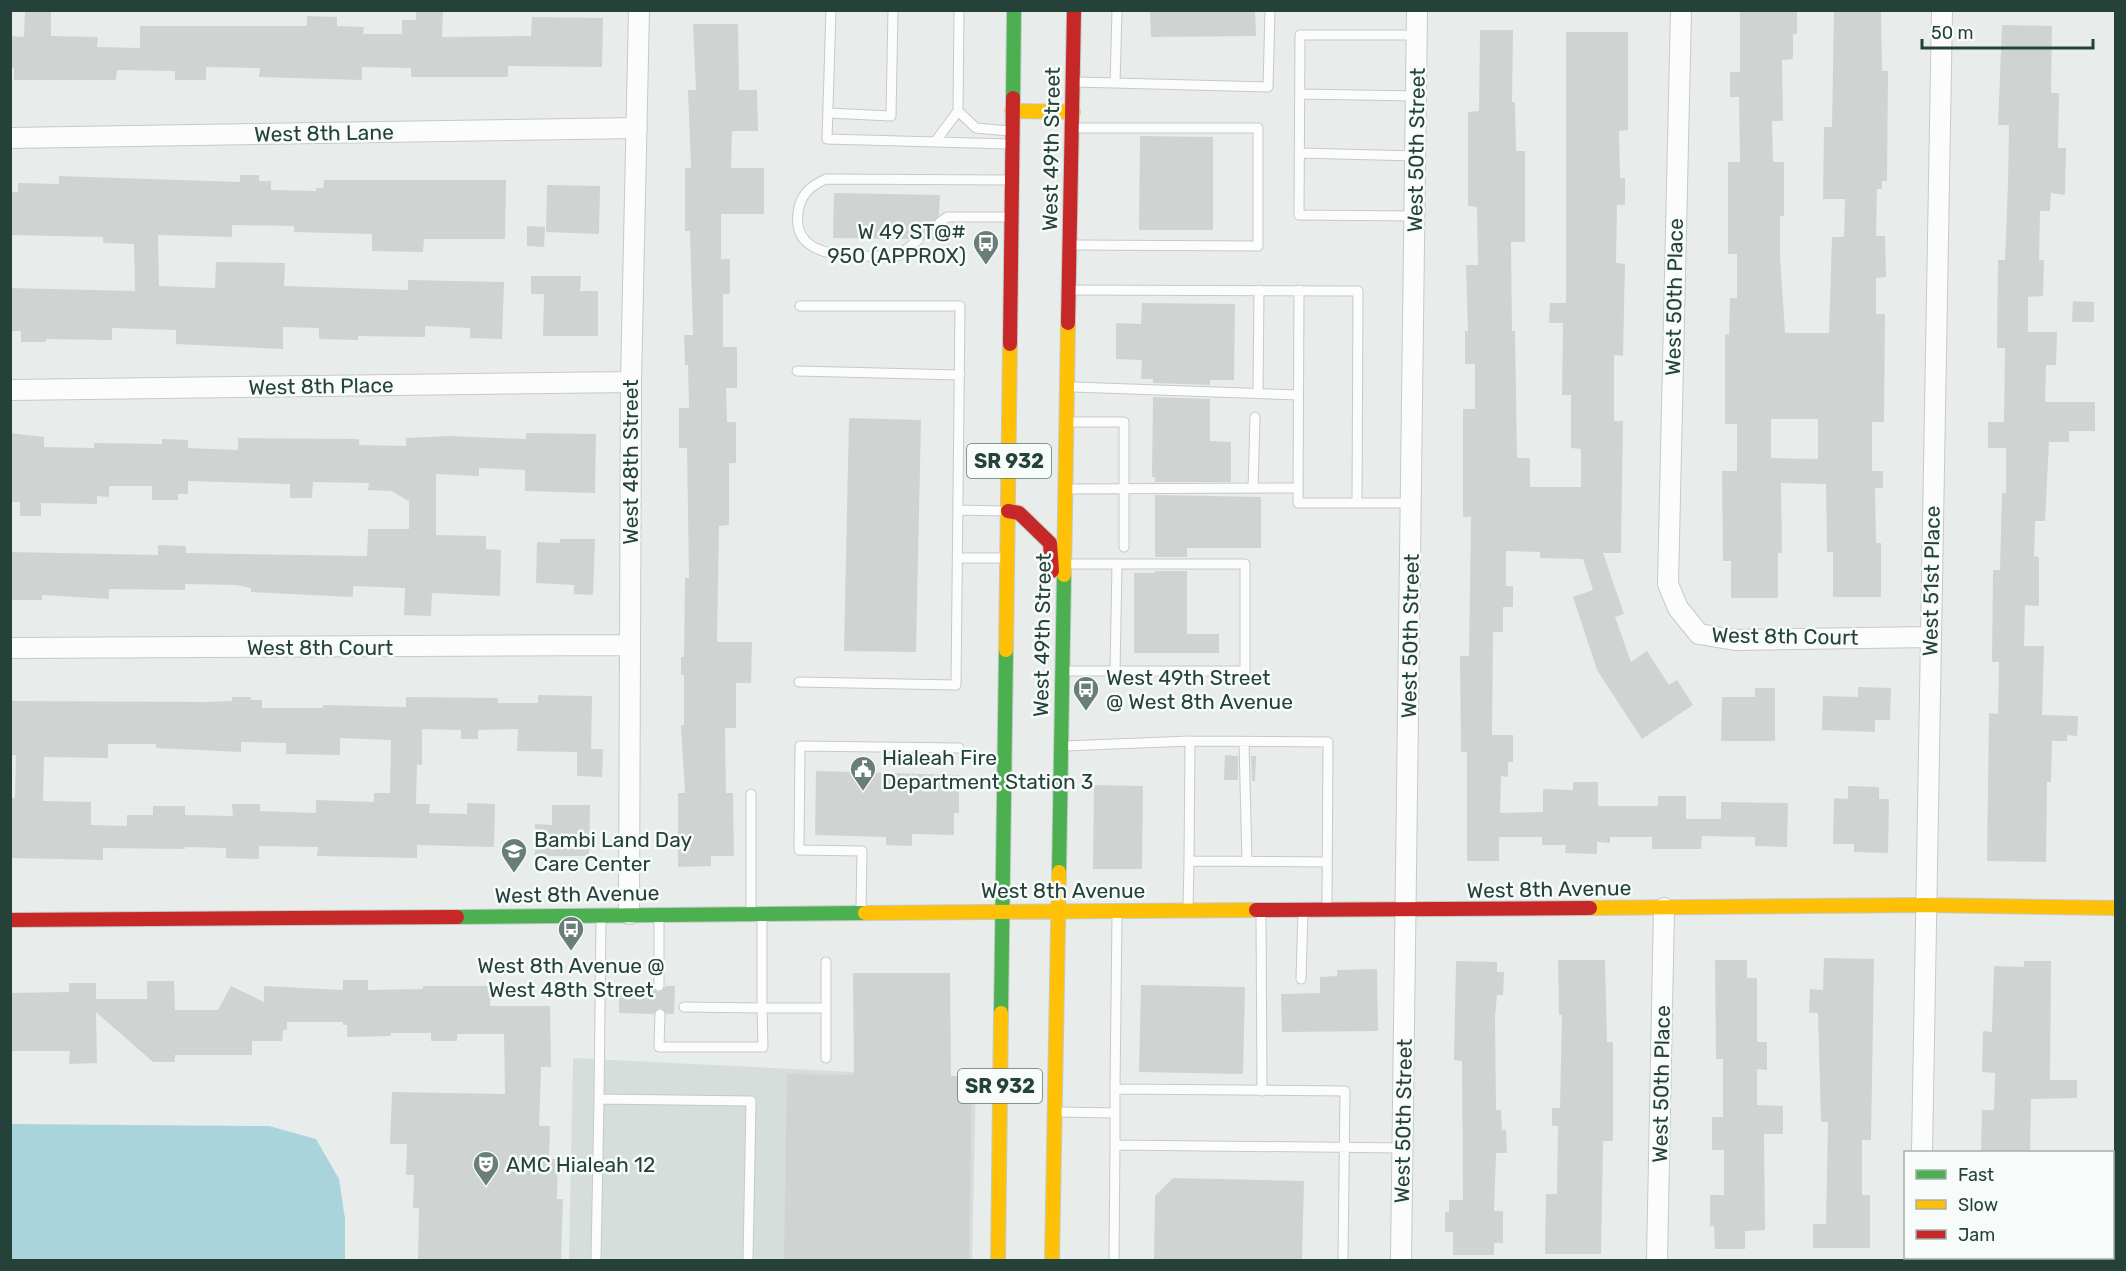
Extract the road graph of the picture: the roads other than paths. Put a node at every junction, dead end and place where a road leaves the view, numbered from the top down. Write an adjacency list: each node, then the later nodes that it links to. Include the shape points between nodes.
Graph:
1 (639, 10): 21 (street, West 48th Street)
2 (831, 10): 20 (lane)
3 (893, 10): 20 (lane, via 891,116)
4 (959, 10): 17 (lane)
5 (1014, 10): 18 (main road, West 49th Street / SR 932)
6 (1074, 10): 13 (main road, West 49th Street / SR 932)
7 (1117, 10): 14 (lane)
8 (1270, 10): 14 (lane, via 1268,87)
9 (1417, 10): 12 (street, West 50th Street)
10 (1681, 10): 60 (street, West 50th Place)
11 (1942, 10): 61 (street, West 51st Place)
12 (1417, 35): 15 (lane, via 1300,35); 16 (street, West 50th Street)
13 (1073, 82): 14 (lane); 19 (main road, West 49th Street / SR 932)
14 (1115, 83)
15 (1300, 94): 16 (lane); 26 (lane)
16 (1416, 96): 27 (street, West 50th Street)
17 (958, 111): 24 (lane, via 976,128); 25 (lane)
18 (1012, 111): 19 (main road); 24 (main road, West 49th Street / SR 932)
19 (1073, 112): 22 (main road, West 49th Street / SR 932)
20 (828, 113): 25 (lane, via 827,139)
21 (637, 128): 23 (street, West 8th Lane); 40 (street, West 48th Street)
22 (1072, 128): 33 (main road, West 49th Street / SR 932); 33 (lane, via 1258,128 1258,246)
23 (10, 138)
24 (1013, 138): 25 (lane); 28 (main road, West 49th Street / SR 932)
25 (935, 142)
26 (1300, 153): 27 (lane); 29 (lane, via 1299,215)
27 (1416, 156): 29 (street, West 50th Street)
28 (1012, 180): 30 (main road, West 49th Street / SR 932); 32 (lane, via 826,179 805,193 799,204 797,217 802,234 814,249 825,254 898,256)
29 (1415, 216): 52 (street, West 50th Street)
30 (1012, 217): 31 (lane, via 947,217); 54 (main road, West 49th Street / SR 932)
31 (939, 223)
32 (918, 240)
33 (1070, 245): 34 (main road, West 49th Street / SR 932)
34 (1069, 290): 35 (lane); 41 (main road, West 49th Street / SR 932)
35 (1259, 290): 36 (lane); 43 (lane)
36 (1299, 290): 44 (lane); 51 (lane, via 1358,291)
37 (800, 306): 39 (lane, via 960,306)
38 (797, 371): 39 (lane)
39 (960, 375): 53 (lane)
40 (631, 382): 42 (street, West 8th Place); 62 (street, West 48th Street)
41 (1067, 387): 43 (lane); 46 (main road, West 49th Street / SR 932)
42 (10, 390)
43 (1258, 393): 44 (lane)
44 (1298, 395): 48 (lane)
45 (1255, 417): 47 (lane)
46 (1067, 422): 49 (main road, West 49th Street / SR 932); 50 (lane, via 1124,422)
47 (1253, 488): 48 (lane); 50 (lane)
48 (1298, 488): 51 (lane, via 1298,502)
49 (1066, 489): 50 (lane); 58 (main road, West 49th Street / SR 932)
50 (1124, 489): 55 (lane)
51 (1357, 502): 52 (lane)
52 (1412, 503): 85 (street, West 50th Street)
53 (959, 510): 54 (lane); 56 (lane)
54 (1008, 511): 57 (main road, West 49th Street / SR 932); 65 (main road, via 1019,513 1050,543 1051,638)
55 (1124, 547)
56 (958, 558): 57 (lane); 66 (lane, via 956,685)
57 (1007, 558): 78 (main road, West 49th Street / SR 932)
58 (1064, 564): 59 (lane); 65 (main road, West 49th Street / SR 932)
59 (1117, 564): 64 (lane); 64 (lane, via 1245,564 1245,671)
60 (1668, 584): 61 (street, West 8th Court, via 1678,608 1699,634 1734,640)
61 (1930, 637): 75 (street, West 51st Place)
62 (629, 645): 63 (street, West 8th Court); 89 (street, West 48th Street)
63 (10, 648)
64 (1115, 671): 65 (lane)
65 (1062, 676): 69 (main road, West 49th Street / SR 932)
66 (799, 682)
67 (1190, 741): 68 (lane); 69 (lane); 72 (lane)
68 (1244, 742): 73 (lane); 74 (lane, via 1328,742)
69 (1061, 747): 79 (main road, West 49th Street / SR 932)
70 (959, 748): 86 (lane, via 800,746 799,850 862,850)
71 (751, 794): 87 (lane)
72 (1189, 861): 73 (lane); 81 (lane)
73 (1247, 861): 74 (lane)
74 (1327, 862): 84 (lane)
75 (1925, 905): 76 (main road, West 8th Avenue); 77 (main road, West 8th Avenue); 108 (street, West 51st Place)
76 (1664, 908): 85 (main road, West 8th Avenue); 116 (street, West 50th Place)
77 (2109, 908)
78 (1002, 911): 79 (main road, West 8th Avenue); 86 (main road, West 8th Avenue); 111 (main road, West 49th Street / SR 932)
79 (1058, 911): 80 (main road, West 8th Avenue); 103 (main road, West 49th Street / SR 932)
80 (1117, 911): 81 (main road, West 8th Avenue); 100 (lane)
81 (1188, 911): 82 (main road, West 8th Avenue)
82 (1262, 911): 83 (main road, West 8th Avenue); 101 (lane)
83 (1304, 911): 84 (main road, West 8th Avenue); 93 (lane)
84 (1327, 911): 85 (main road, West 8th Avenue)
85 (1407, 911): 107 (street, West 50th Street)
86 (861, 912): 87 (main road, West 8th Avenue)
87 (756, 913): 90 (main road, West 8th Avenue); 96 (lane)
88 (601, 914): 89 (main road, West 8th Avenue); 91 (main road, West 8th Avenue); 102 (lane)
89 (629, 914): 90 (main road, West 8th Avenue)
90 (659, 914): 94 (lane)
91 (10, 920)
92 (826, 962): 97 (lane)
93 (1301, 979)
94 (659, 986)
95 (684, 1007): 96 (lane)
96 (762, 1008): 97 (lane); 98 (lane, via 763,1047 659,1047)
97 (826, 1008): 99 (lane)
98 (660, 1014)
99 (826, 1058)
100 (1115, 1089): 101 (lane); 104 (lane)
101 (1262, 1091): 106 (lane, via 1345,1091)
102 (599, 1099): 109 (lane); 110 (lane, via 751,1101)
103 (1054, 1112): 104 (lane); 112 (main road, West 49th Street / SR 932)
104 (1115, 1113): 105 (lane)
105 (1115, 1144): 106 (lane); 113 (lane)
106 (1344, 1147): 107 (lane); 114 (lane)
107 (1403, 1148): 115 (street, West 50th Street)
108 (1922, 1151)
109 (596, 1260)
110 (748, 1260)
111 (998, 1260)
112 (1052, 1260)
113 (1114, 1260)
114 (1343, 1260)
115 (1401, 1260)
116 (1657, 1260)

